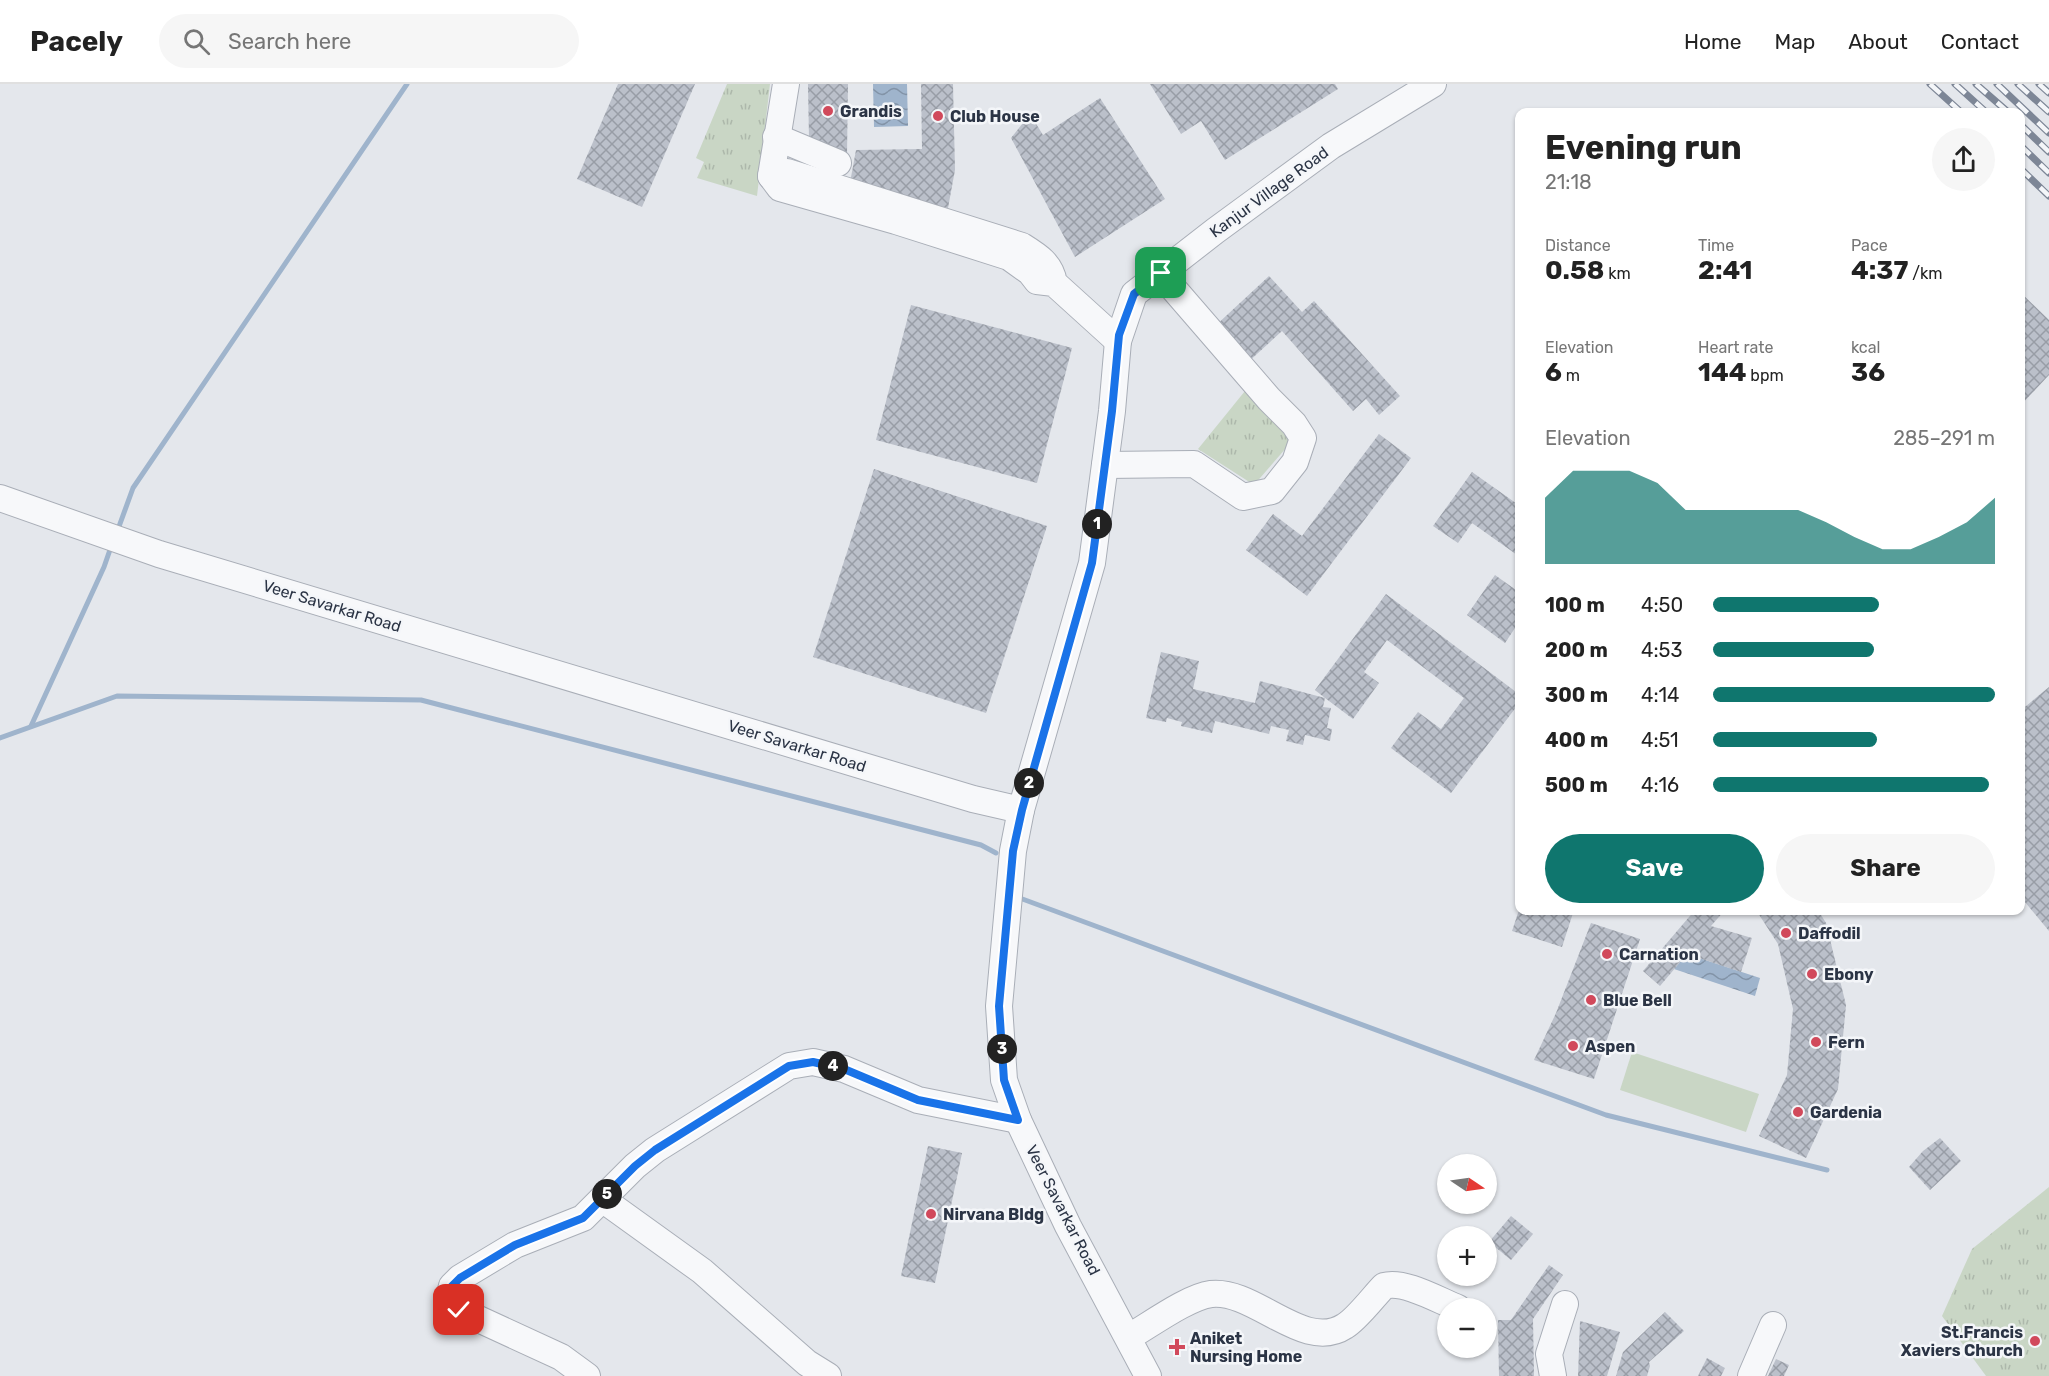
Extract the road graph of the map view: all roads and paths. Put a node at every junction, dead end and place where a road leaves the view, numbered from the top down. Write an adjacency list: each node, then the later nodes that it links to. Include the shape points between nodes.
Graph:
1 (786, 84): 3 (street)
2 (1433, 84): 5 (street, Kanjur Village Road, via 1331,146)
3 (776, 137): 4 (street); 6 (street, via 771,176 780,188 1022,246 1052,270 1054,283)
4 (838, 163)
5 (1161, 273): 6 (street, Kanjur Village Road, via 1134,294); 7 (street, via 1303,438 1295,462 1272,491 1243,497 1194,464)
6 (1118, 341): 7 (street, Kanjur Village Road)
7 (1105, 465): 9 (street, Kanjur Village Road, via 1092,563)
8 (0, 498): 9 (street, Veer Savarkar Road, via 159,554)
9 (1015, 808): 10 (street, Veer Savarkar Road, via 999,1006 1004,1080)
10 (1018, 1120): 11 (street, via 918,1100 844,1069 813,1062 789,1066 655,1150); 15 (street, Veer Savarkar Road, via 1068,1226)
11 (602, 1199): 16 (street, via 583,1218 515,1245 460,1278 452,1286 449,1298 459,1310 561,1357); 17 (street, via 702,1271 807,1363)
12 (1437, 1300): 15 (street, via 1392,1283 1384,1286 1346,1326 1322,1333 1307,1331 1242,1299 1213,1294 1197,1297)
13 (1565, 1304): 19 (street, via 1549,1354)
14 (1773, 1325): 20 (street)
15 (1129, 1337): 18 (street, Veer Savarkar Road)
16 (587, 1376)
17 (828, 1376)
18 (1148, 1376)
19 (1552, 1376)
20 (1750, 1376)

